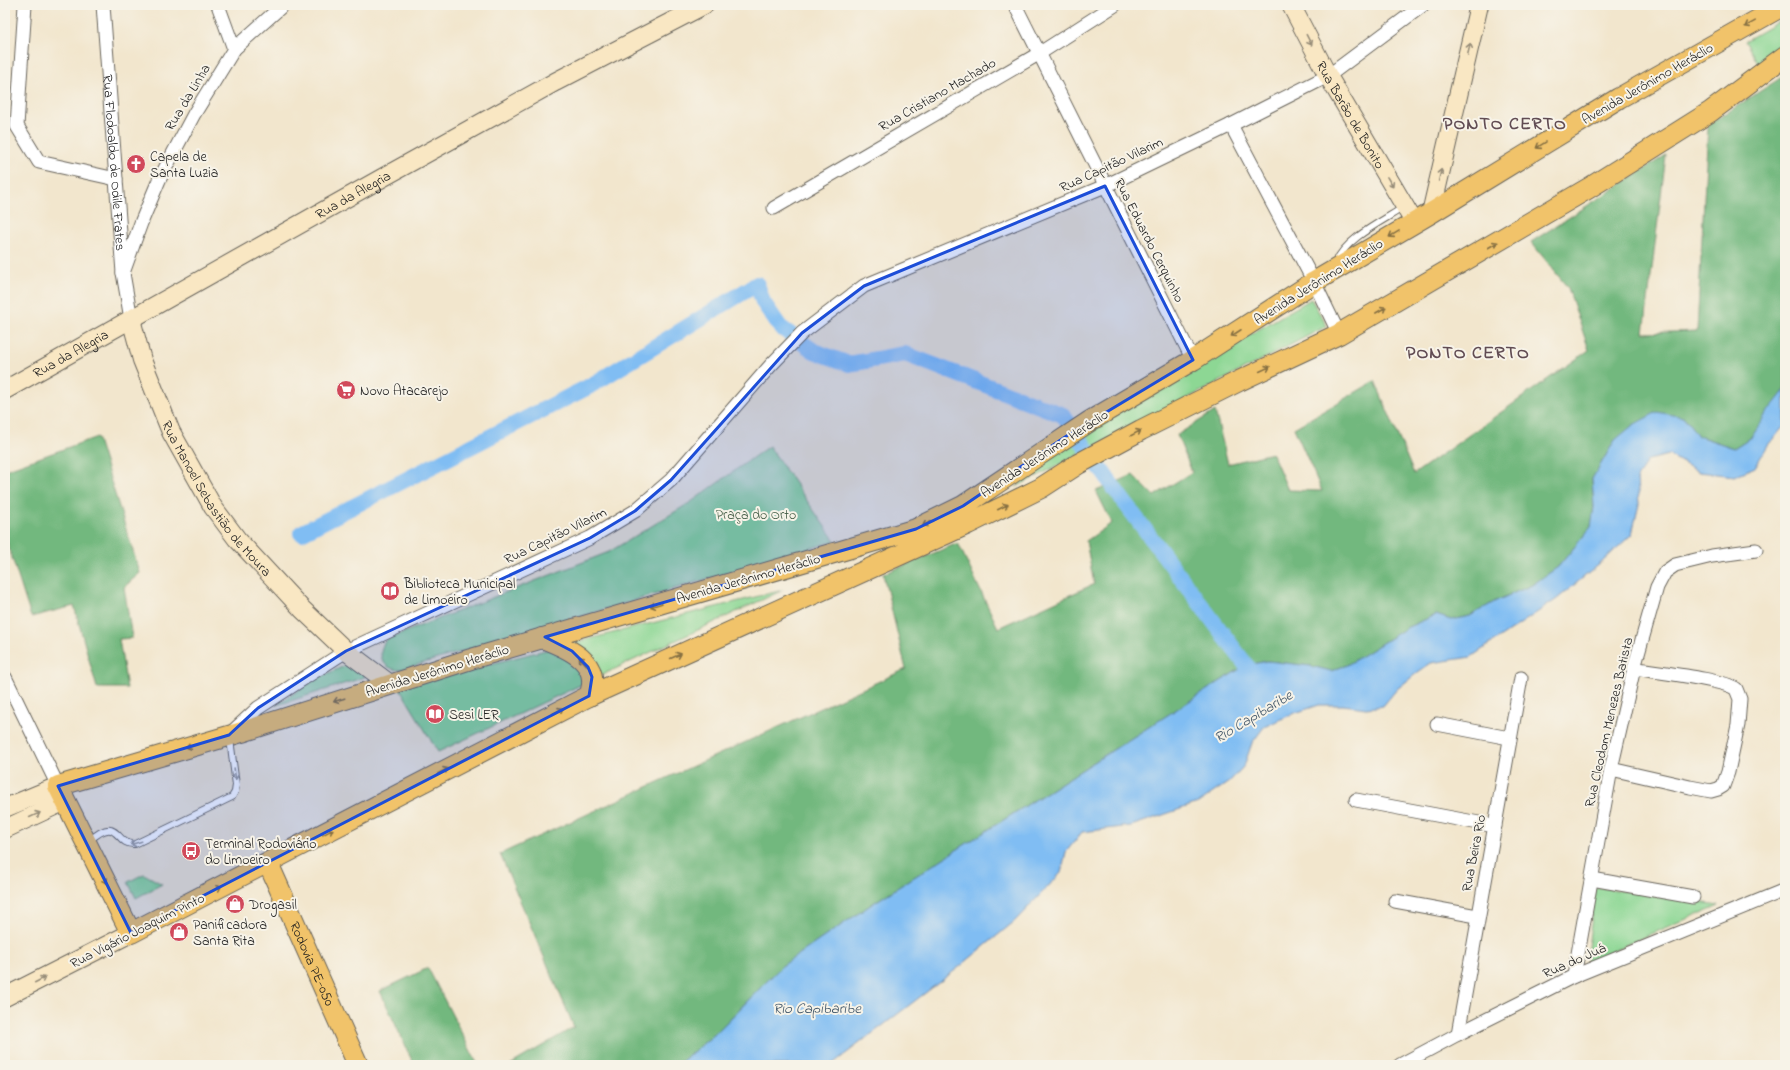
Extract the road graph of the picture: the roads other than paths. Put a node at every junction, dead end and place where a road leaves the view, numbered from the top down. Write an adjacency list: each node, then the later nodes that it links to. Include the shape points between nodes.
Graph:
1 (25, 5): 17 (street, via 17,126 39,162)
2 (103, 5): 17 (street, Rua Flodoaldo de Odile Frates)
3 (218, 5): 12 (street)
4 (282, 5): 12 (street)
5 (704, 5): 23 (street, Rua da Alegria, via 541,90)
6 (1015, 5): 13 (street, Rua Eduardo Cerquinho)
7 (1115, 5): 13 (street, Rua Cristiano Machado)
8 (1291, 5): 15 (street, Rua Barão de Bonito, one-way to 15)
9 (1423, 5): 15 (street, Rua Capitão Vilarim)
10 (1479, 5): 20 (street, one-way to 10)
11 (1784, 5): 20 (main road, Avenida Jerônimo Heráclio, one-way to 20)
12 (234, 49): 21 (street, Rua da Linha, via 194,114 159,180)
13 (1040, 52): 18 (street, Rua Eduardo Cerquinho); 19 (street, Rua Cristiano Machado)
14 (1785, 56): 24 (main road, Avenida Jerônimo Heráclio, one-way to 14, via 1589,188 1710,112)
15 (1328, 76): 16 (street, Rua Capitão Vilarim); 20 (street, Rua Barão de Bonito, one-way to 20)
16 (1231, 125): 18 (street, Rua Capitão Vilarim); 22 (street)
17 (116, 179): 21 (street, Rua Flodoaldo de Odile Frates)
18 (1105, 186): 25 (street, Rua Eduardo Cerquinho); 29 (street, Rua Capitão Vilarim, via 864,286 802,333 671,480 635,511 590,538)
19 (774, 208)
20 (1416, 214): 22 (main road, Avenida Jerônimo Heráclio)
21 (123, 273): 23 (street, Rua Flodoaldo de Odile Frates)
22 (1314, 282): 24 (street); 25 (main road, Avenida Jerônimo Heráclio, one-way to 25)
23 (131, 319): 26 (street, Rua da Alegria); 29 (street, Rua Manoel Sebastião de Moura, via 142,360 171,432 213,507 268,574)
24 (1339, 334): 34 (main road, Avenida Jerônimo Heráclio, one-way to 24, via 968,524 1041,488 1102,451 1239,381)
25 (1193, 360): 28 (main road, Avenida Jerônimo Heráclio, one-way to 28, via 1064,437 963,506 916,529)
26 (5, 390)
27 (1756, 550): 30 (street, Rua Cleodom Menezes Batista, via 1683,562 1668,569 1657,587)
28 (542, 638): 33 (main road, Avenida Jerônimo Heráclio); 34 (main road, one-way to 28, via 592,677 581,658)
29 (346, 651): 33 (street); 36 (street, Rua Capitão Vilarim, via 258,708)
30 (1634, 668): 38 (street, Rua Cleodom Menezes Batista); 38 (street, via 1708,681 1736,689 1740,709 1732,758 1723,786 1715,790 1690,787)
31 (5, 677): 39 (street)
32 (1521, 678): 37 (street, Rua Beira Rio)
33 (390, 684): 36 (main road, Avenida Jerônimo Heráclio, one-way to 36)
34 (589, 696): 45 (main road, Avenida Jerônimo Heráclio, one-way to 34)
35 (1437, 724): 37 (street)
36 (229, 736): 39 (main road, Avenida Jerônimo Heráclio, one-way to 39); 44 (lane, one-way to 44, via 236,785 232,797 135,844 130,845 114,830 109,829 97,834)
37 (1509, 738): 42 (street, Rua Beira Rio)
38 (1612, 769): 46 (street, Rua Cleodom Menezes Batista)
39 (61, 793): 41 (street); 43 (street, one-way to 39); 44 (main road)
40 (1356, 800): 42 (street)
41 (5, 808)
42 (1494, 826): 50 (street, Rua Beira Rio)
43 (5, 829)
44 (86, 844): 51 (main road, one-way to 51)
45 (268, 863): 51 (main road, Rua Vigário Joaquim Pinto, one-way to 45); 55 (main road, Rodovia PE-050)
46 (1592, 879): 48 (street); 52 (street, Rua Cleodom Menezes Batista)
47 (1785, 890): 52 (street, Rua do Juá)
48 (1693, 897)
49 (1395, 901): 50 (street)
50 (1478, 916): 54 (street, Rua Beira Rio)
51 (131, 932): 53 (street, Rua Vigário Joaquim Pinto, one-way to 51)
52 (1574, 976): 54 (street, Rua do Juá)
53 (5, 998)
54 (1458, 1034): 56 (street, Rua do Juá)
55 (358, 1065)
56 (1400, 1065)

